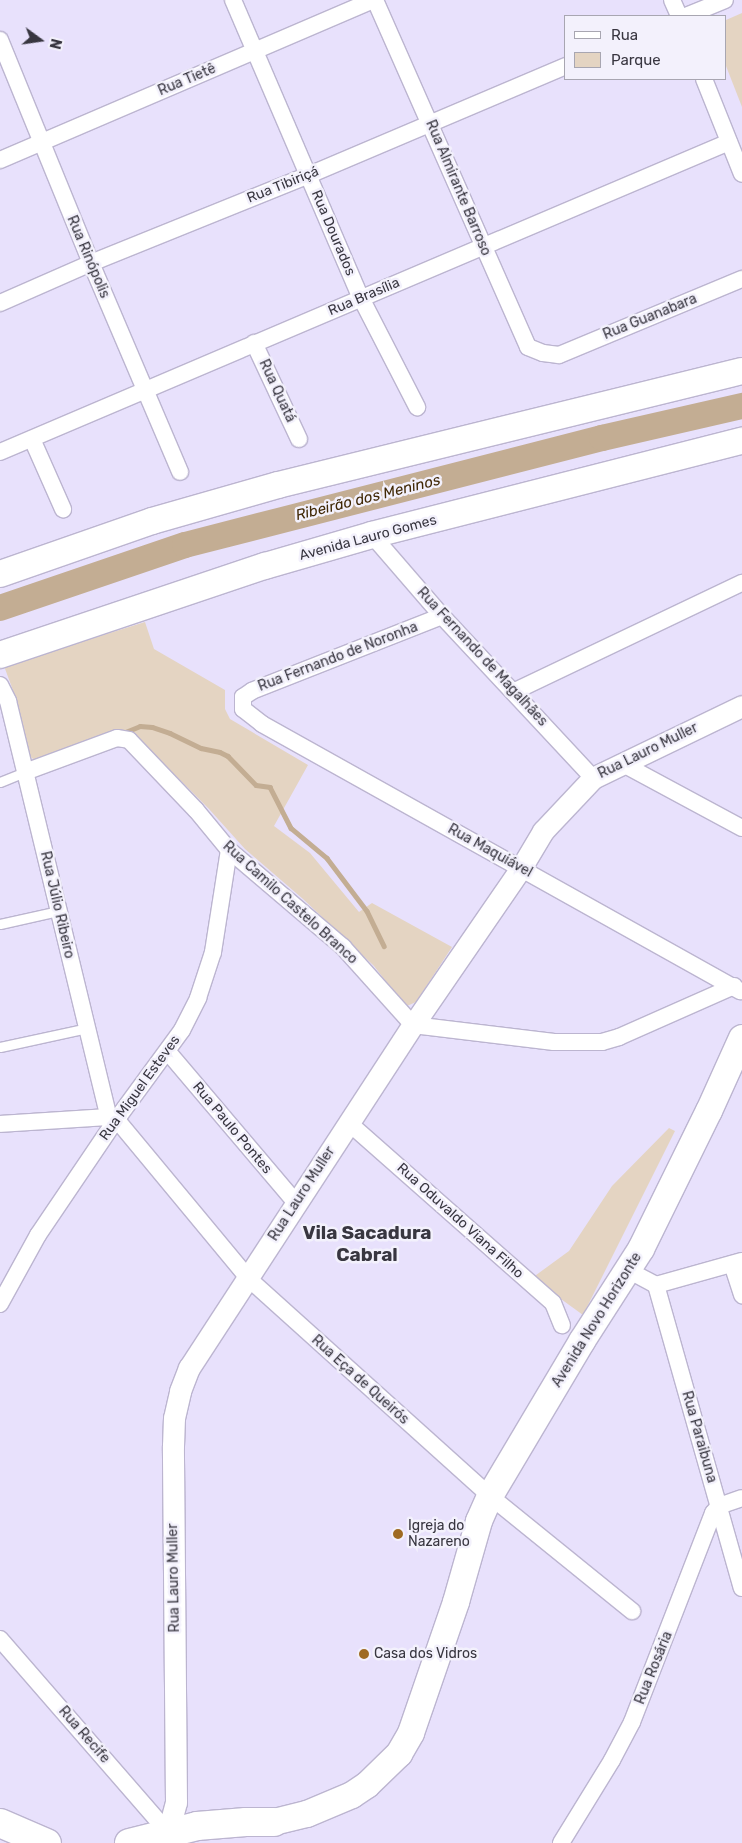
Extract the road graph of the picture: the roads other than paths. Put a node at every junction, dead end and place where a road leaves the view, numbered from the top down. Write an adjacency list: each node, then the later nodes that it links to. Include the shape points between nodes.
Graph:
1 (233, 0): 8 (street, Rua Dourados)
2 (374, 0): 8 (street, Rua Tietê); 11 (street, Rua Almirante Barroso)
3 (672, 0): 5 (street)
4 (725, 0): 6 (street)
5 (679, 15)
6 (688, 15)
7 (0, 40): 13 (street, Rua Rinópolis)
8 (256, 51): 13 (street, Rua Tietê); 16 (street, Rua Dourados)
9 (564, 67): 11 (street, Rua Tibiriçá)
10 (704, 80): 12 (street)
11 (430, 122): 16 (street, Rua Tibiriçá); 17 (street, Rua Almirante Barroso)
12 (729, 142): 15 (street); 17 (street, Rua Brasília)
13 (40, 143): 14 (street, Rua Tietê); 18 (street, Rua Rinópolis)
14 (0, 160)
15 (742, 174)
16 (309, 175): 18 (street, Rua Tibiriçá); 20 (street, Rua Dourados)
17 (482, 246): 20 (street, Rua Brasília); 23 (street, Rua Almirante Barroso, via 528,347)
18 (90, 263): 21 (street, Rua Tibiriçá); 26 (street, Rua Rinópolis)
19 (742, 279): 23 (street, Rua Guanabara)
20 (361, 298): 22 (street, Rua Brasília); 27 (street, Rua Dourados)
21 (0, 303)
22 (254, 343): 26 (street, Rua Brasília); 28 (street, Rua Quatá)
23 (559, 355)
24 (742, 355): 35 (main road, via 221,484 147,506)
25 (742, 371): 36 (main road, via 278,485 152,521)
26 (145, 390): 29 (street, Rua Brasília); 32 (street, Rua Rinópolis)
27 (417, 407)
28 (299, 438)
29 (32, 439): 31 (street, Rua Brasília); 33 (street)
30 (742, 442): 34 (main road, Avenida Lauro Gomes)
31 (0, 452)
32 (180, 472)
33 (63, 508)
34 (372, 535): 38 (street, Rua Fernando de Magalhães); 39 (main road, Avenida Lauro Gomes, via 265,566)
35 (0, 558)
36 (0, 574)
37 (742, 583): 41 (street)
38 (442, 616): 41 (street, Rua Fernando de Magalhães); 42 (street, Rua Fernando de Noronha, via 267,684 245,694)
39 (0, 655)
40 (0, 685): 45 (street, Rua Júlio Ribeiro, via 8,701)
41 (513, 692): 46 (street, Rua Fernando de Magalhães)
42 (242, 705): 50 (street, Rua Maquiável, via 248,715 262,724)
43 (742, 706): 44 (street, Rua Lauro Muller)
44 (622, 764): 46 (street, Rua Lauro Muller); 48 (street)
45 (25, 772): 47 (lane); 49 (street, Rua Camilo Castelo Branco, via 121,737 127,739 196,810); 51 (street, Rua Júlio Ribeiro)
46 (593, 778): 50 (street, Rua Lauro Muller, via 543,832)
47 (0, 782)
48 (742, 828)
49 (229, 850): 54 (street, Rua Camilo Castelo Branco, via 343,947); 58 (street, Rua Miguel Esteves, via 212,952 198,998)
50 (521, 868): 53 (street, Rua Maquiável); 54 (street, Rua Lauro Muller)
51 (58, 912): 52 (lane); 55 (street, Rua Júlio Ribeiro)
52 (0, 924)
53 (738, 989): 54 (street, via 602,1042 554,1042)
54 (413, 1025): 61 (street, Rua Lauro Muller)
55 (86, 1028): 57 (lane); 60 (street, Rua Júlio Ribeiro)
56 (742, 1038): 71 (main road, Avenida Novo Horizonte, via 641,1249 582,1341)
57 (0, 1046)
58 (168, 1052): 60 (street, Rua Miguel Esteves); 63 (street, Rua Paulo Pontes)
59 (742, 1075): 66 (main road, Avenida Novo Horizonte, via 654,1256)
60 (112, 1122): 62 (street); 65 (street, Rua Eça de Queirós); 68 (street, Rua Miguel Esteves, via 38,1235)
61 (349, 1122): 63 (street, Rua Lauro Muller); 69 (street, Rua Oduvaldo Viana Filho, via 553,1303)
62 (0, 1124)
63 (296, 1203): 65 (street, Rua Lauro Muller)
64 (737, 1262): 66 (street); 67 (street)
65 (249, 1279): 71 (street, Rua Eça de Queirós); 78 (street, Rua Lauro Muller, via 189,1368 174,1418)
66 (648, 1281): 71 (main road, Avenida Novo Horizonte, via 582,1368); 72 (street, Rua Paraibuna)
67 (742, 1296)
68 (0, 1304)
69 (562, 1325)
70 (742, 1498): 72 (street)
71 (496, 1500): 74 (street, Rua Eça de Queirós); 76 (main road, Avenida Novo Horizonte, via 456,1602 411,1733 399,1754 373,1780 352,1795 307,1814)
72 (719, 1506): 73 (street, Rua Paraibuna); 83 (street, Rua Rosária, via 707,1525 623,1742)
73 (742, 1588)
74 (632, 1612)
75 (0, 1639): 78 (street, Rua Recife)
76 (274, 1822): 78 (highway, Avenida Novo Horizonte, via 236,1822); 79 (highway, Avenida Novo Horizonte)
77 (0, 1823): 80 (highway)
78 (178, 1837): 81 (highway, Avenida Novo Horizonte)
79 (244, 1838): 82 (highway, Avenida Novo Horizonte)
80 (47, 1843)
81 (130, 1843)
82 (208, 1843)
83 (561, 1843)

